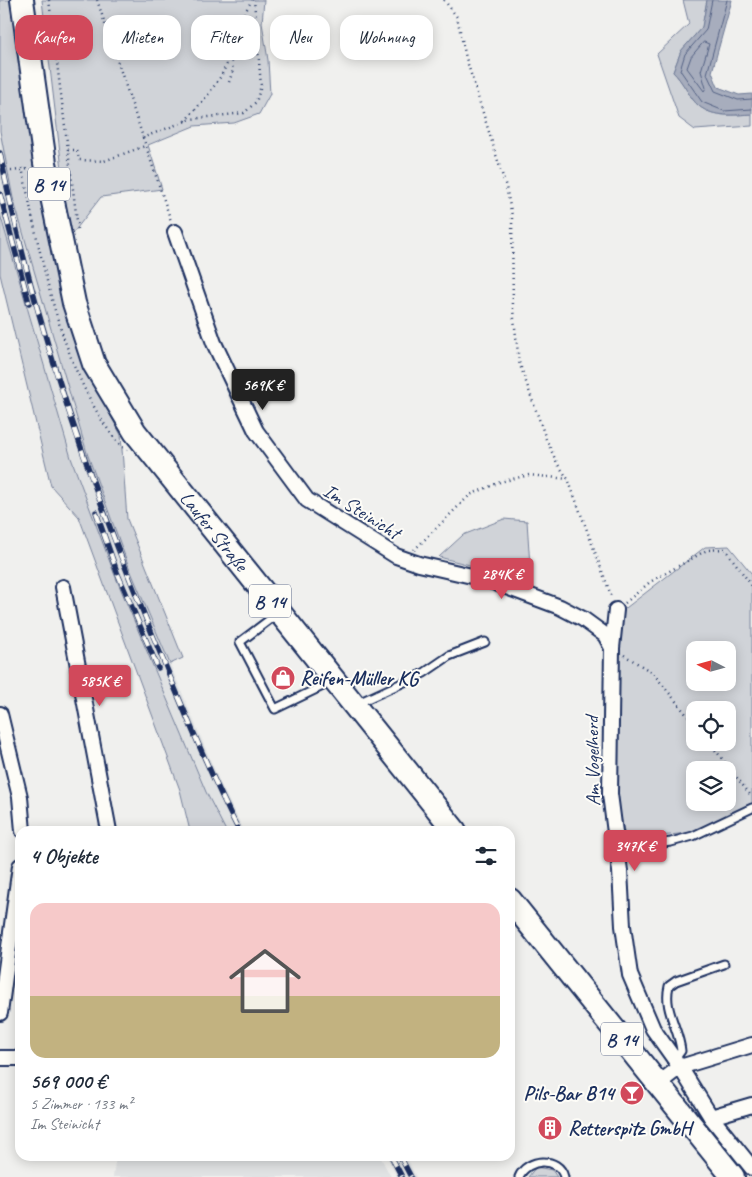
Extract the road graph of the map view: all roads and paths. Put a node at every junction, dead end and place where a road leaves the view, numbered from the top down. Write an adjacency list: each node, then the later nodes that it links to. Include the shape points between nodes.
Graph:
1 (22, 0): 23 (main road, Laufer Straße / B 14, via 58,230 74,304 94,364 135,432)
2 (49, 0): 13 (path)
3 (97, 0): 11 (path)
4 (253, 0): 6 (path); 10 (path, via 261,86 256,102 244,113)
5 (444, 0): 18 (path, via 457,17 466,58 508,196 512,216 513,310 519,362 539,421)
6 (244, 15)
7 (229, 60): 10 (path, via 208,95)
8 (231, 60): 9 (path)
9 (228, 82)
10 (183, 123): 11 (path)
11 (142, 138): 12 (path)
12 (144, 146): 13 (path, via 98,162 79,160 77,150); 17 (path)
13 (68, 150): 16 (path)
14 (29, 169): 15 (path)
15 (11, 171)
16 (78, 229)
17 (175, 232): 19 (street, Im Steinicht, via 214,343 256,431 307,500)
18 (568, 480): 19 (path, via 529,475 500,482 470,495 412,551); 22 (path)
19 (396, 556): 25 (street, Im Steinicht, via 485,579 560,606 605,635)
20 (752, 586): 22 (path, via 725,549 716,548 650,582)
21 (63, 587): 34 (street)
22 (616, 610): 25 (street)
23 (279, 613): 26 (main road, Laufer Straße / B 14); 26 (lane, via 240,642 276,709)
24 (485, 642): 27 (lane, via 449,656 424,673)
25 (612, 648): 29 (path, via 653,673); 36 (street, Am Vogelherd, via 610,794)
26 (333, 680): 27 (main road, Laufer Straße / B 14)
27 (353, 705): 35 (main road, Laufer Straße / B 14)
28 (0, 714): 33 (street, via 20,797)
29 (686, 714)
30 (717, 751): 31 (path)
31 (752, 797)
32 (752, 808): 36 (lane, via 693,836)
33 (23, 826)
34 (108, 826)
35 (450, 826)
36 (617, 849): 44 (street, Am Vogelherd, via 630,975 653,1029)
37 (15, 903): 40 (street)
38 (515, 906): 45 (main road, B 14)
39 (724, 964): 44 (lane, via 668,986 668,1010 681,1051)
40 (0, 1013)
41 (752, 1045): 44 (street)
42 (0, 1058): 43 (street)
43 (15, 1058)
44 (677, 1063): 45 (street); 47 (street)
45 (658, 1084): 51 (main road, B 14)
46 (752, 1105): 47 (street)
47 (711, 1117): 48 (street)
48 (752, 1168)
49 (519, 1177): 50 (lane, via 531,1164 544,1162 562,1170)
50 (564, 1177)
51 (734, 1177)

